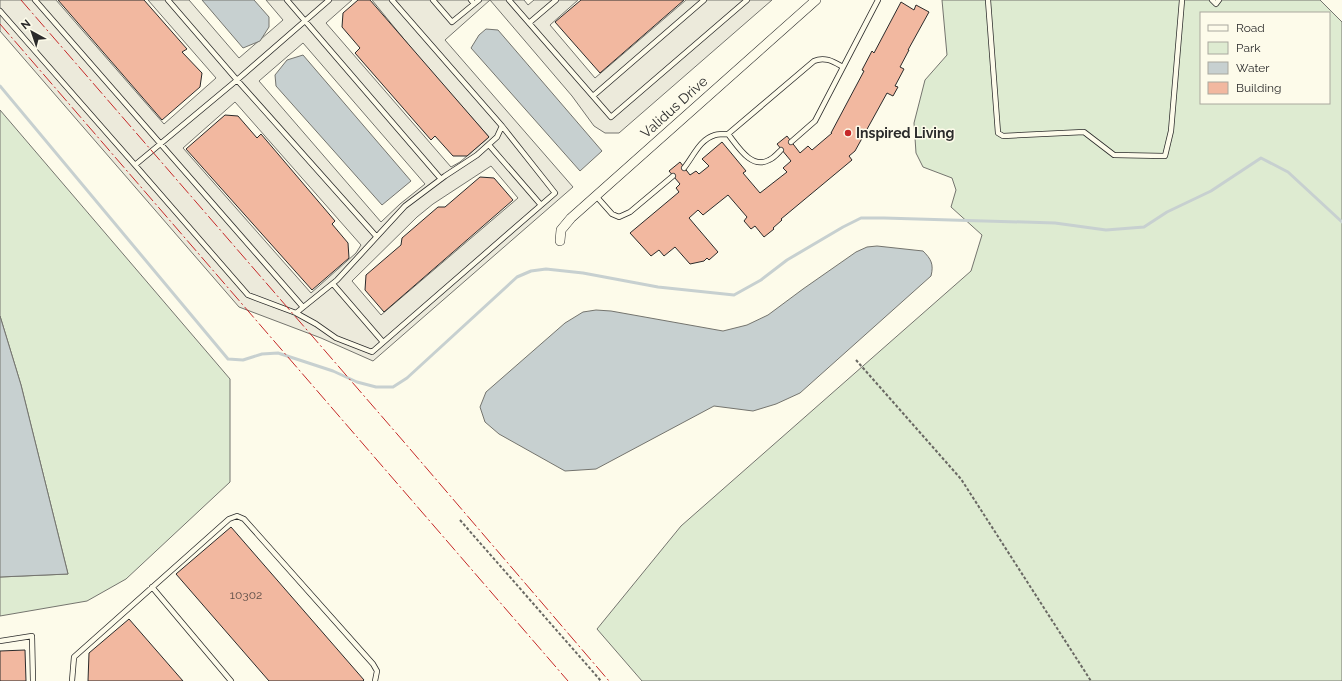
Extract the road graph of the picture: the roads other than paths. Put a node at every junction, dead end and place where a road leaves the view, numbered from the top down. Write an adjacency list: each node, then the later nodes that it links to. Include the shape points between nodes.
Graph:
1 (35, 0): 28 (lane)
2 (168, 0): 23 (lane)
3 (287, 0): 20 (lane)
4 (329, 0): 20 (lane)
5 (392, 0): 25 (lane)
6 (433, 0): 18 (lane, via 452,22)
7 (479, 0): 18 (lane)
8 (509, 0): 21 (lane)
9 (556, 0): 21 (lane)
10 (704, 0): 24 (lane)
11 (747, 0): 24 (lane, via 611,117)
12 (816, 0): 35 (street, Validus Drive)
13 (878, 0): 22 (lane)
14 (988, 0): 15 (lane, via 998,133 1003,136 1084,132 1114,155 1165,156 1171,131)
15 (1182, 0)
16 (1212, 0): 17 (lane, via 1216,4)
17 (1219, 0)
18 (472, 2)
19 (0, 11): 31 (lane)
20 (305, 20): 23 (lane); 34 (lane)
21 (529, 23): 24 (lane)
22 (843, 67): 26 (lane, via 828,59 814,61); 27 (lane, via 815,121)
23 (236, 80): 28 (lane); 37 (lane)
24 (593, 96)
25 (502, 126): 29 (lane, via 497,137); 36 (lane, via 555,193)
26 (728, 134): 30 (lane, via 754,162 769,161); 32 (lane, via 714,135 704,142)
27 (791, 142)
28 (160, 144): 31 (lane); 40 (lane)
29 (489, 145): 34 (lane); 36 (lane)
30 (781, 150)
31 (135, 165): 41 (lane, via 248,295)
32 (684, 168)
33 (674, 176): 35 (lane, via 630,212 619,217 612,214)
34 (441, 179): 37 (lane, via 405,206)
35 (596, 196): 38 (street, Validus Drive, via 561,230)
36 (541, 205): 42 (lane)
37 (376, 236): 39 (lane)
38 (560, 241)
39 (333, 284): 40 (lane); 42 (lane)
40 (303, 307): 41 (lane)
41 (296, 313): 42 (lane, via 336,338 372,352)
42 (384, 342)
43 (152, 587): 46 (lane, via 74,657); 47 (lane); 48 (lane, via 229,519 237,516 244,519 373,664 377,671)
44 (0, 641): 45 (lane, via 32,636)
45 (33, 681)
46 (72, 681)
47 (231, 681)
48 (375, 681)

